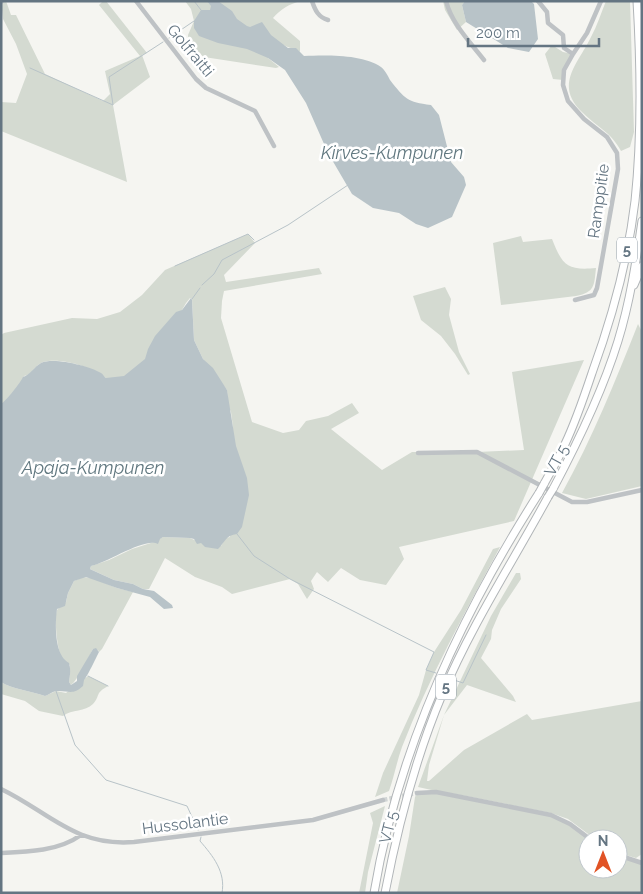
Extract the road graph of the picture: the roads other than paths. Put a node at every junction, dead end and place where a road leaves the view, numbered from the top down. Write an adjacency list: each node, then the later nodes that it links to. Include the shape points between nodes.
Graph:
1 (136, 1): 10 (street, Golfraitti, via 196,79 206,88 255,111)
2 (312, 1): 7 (street, via 316,12)
3 (446, 1): 9 (street, via 455,21)
4 (538, 1): 8 (street, via 547,12 548,23 563,35 564,48)
5 (601, 1): 8 (street, Ramppitie, via 587,33)
6 (637, 1): 25 (highway, VT 5 / 5, bridge, via 641,97 639,150 635,202 615,303 582,405 565,445 480,592 438,680 396,794)
7 (328, 20)
8 (573, 54): 14 (street, Ramppitie, via 564,70 568,101 607,137 617,153 618,169 597,288 594,295)
9 (484, 60)
10 (274, 146)
11 (642, 221): 13 (highway, VT 5 / 5)
12 (642, 266): 13 (highway)
13 (629, 299): 26 (highway, VT 5 / 5, bridge, via 617,342 575,448 490,598 442,694 406,796)
14 (576, 300)
15 (418, 453): 16 (street, via 477,452 572,502 587,502)
16 (642, 490)
17 (1, 789): 21 (street, Hussolantie)
18 (417, 792): 20 (street, via 436,792 551,815)
19 (383, 800): 21 (street, Hussolantie, via 313,820 134,842 106,842)
20 (578, 830)
21 (81, 835): 22 (street, via 70,843 39,850)
22 (1, 853)
23 (628, 858): 24 (street)
24 (642, 863)
25 (374, 893)
26 (385, 893)

